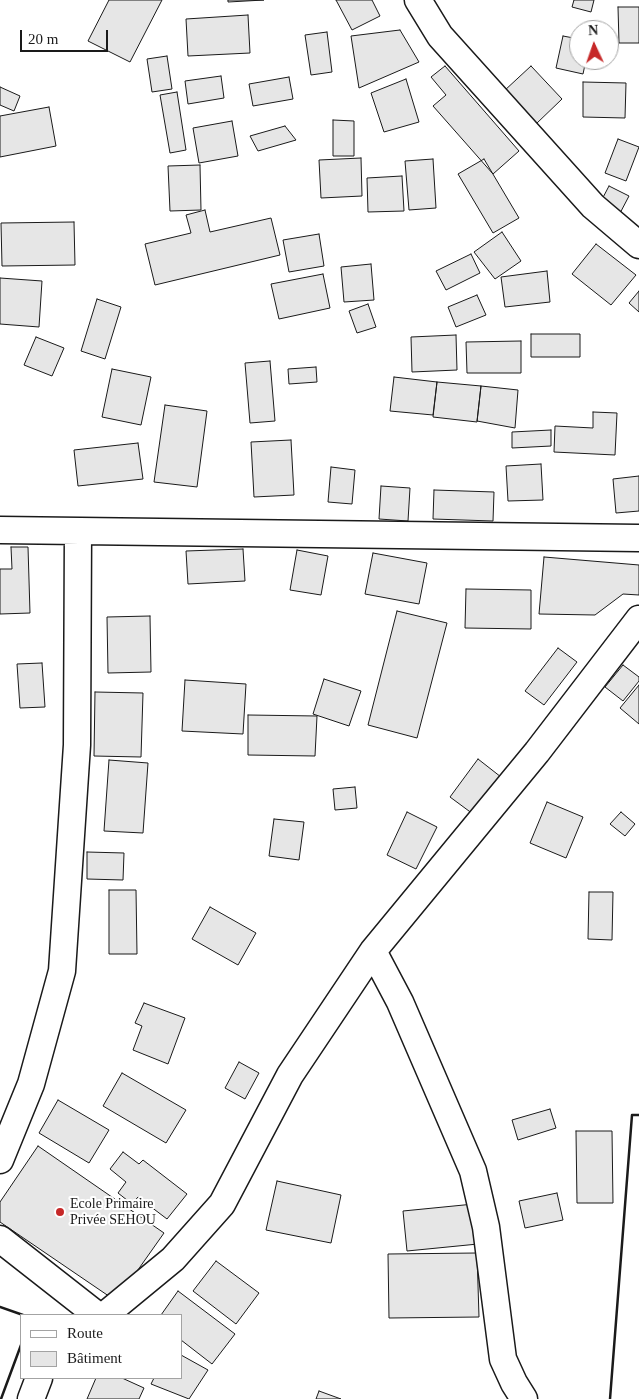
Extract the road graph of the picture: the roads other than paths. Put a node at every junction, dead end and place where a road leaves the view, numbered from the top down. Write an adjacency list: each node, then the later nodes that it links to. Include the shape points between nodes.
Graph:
1 (418, 0): 2 (street, via 440,36 593,206)
2 (639, 245)
3 (0, 530): 4 (street)
4 (78, 531): 5 (street); 8 (street, via 77,745 62,971 31,1084)
5 (639, 538)
6 (639, 618): 7 (street, via 537,752)
7 (373, 951): 11 (street, via 290,1075 222,1204 173,1259); 14 (street, via 400,1002 473,1171 486,1227 503,1359)
8 (0, 1160)
9 (0, 1239): 10 (street)
10 (96, 1314)
11 (106, 1314)
12 (39, 1379): 13 (street)
13 (31, 1399)
14 (524, 1399)

